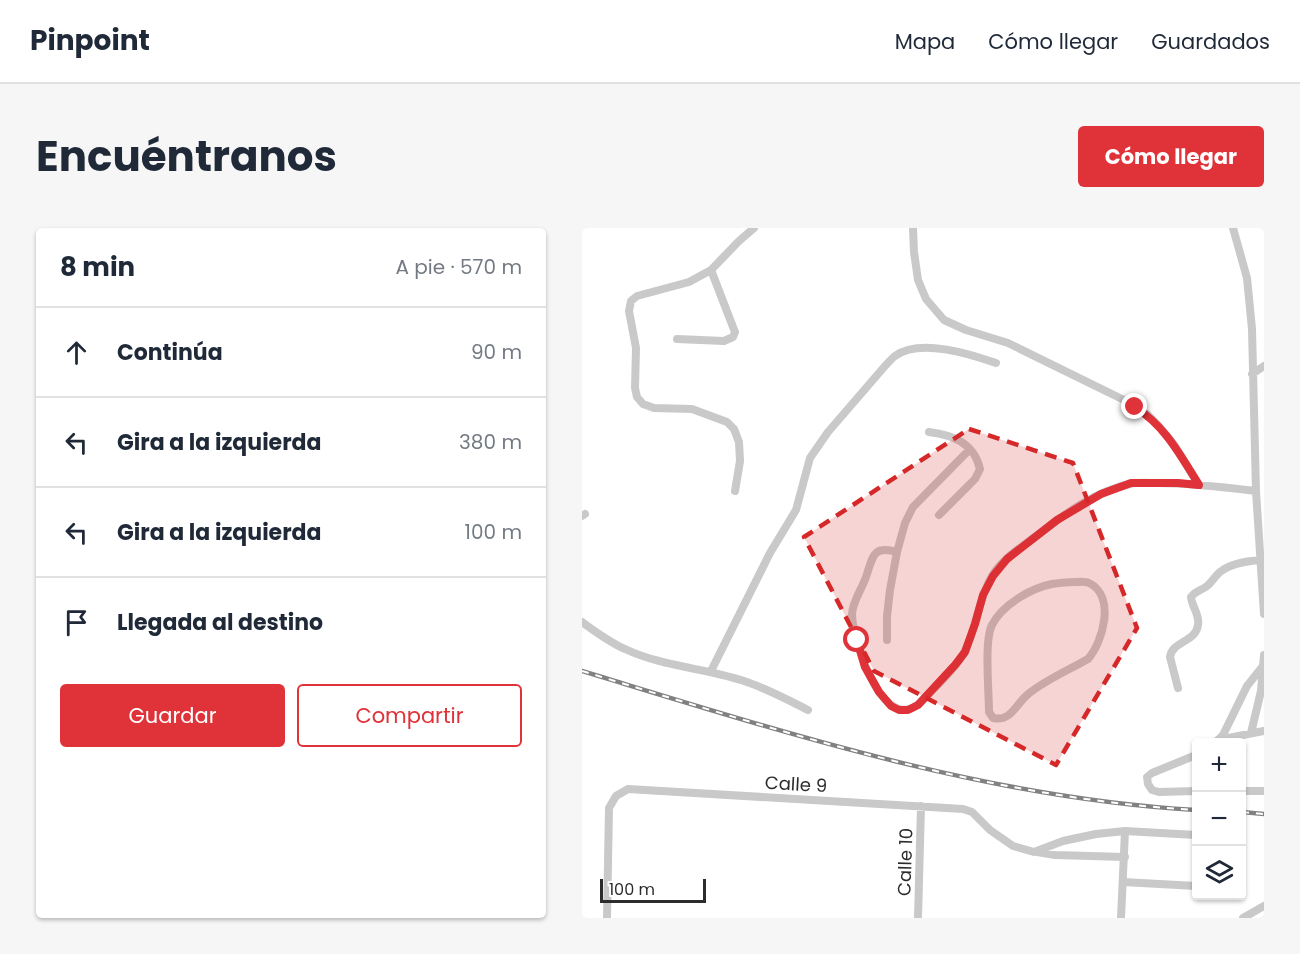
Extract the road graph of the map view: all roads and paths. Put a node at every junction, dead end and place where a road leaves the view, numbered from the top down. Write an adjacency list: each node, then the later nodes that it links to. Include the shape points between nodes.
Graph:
1 (754, 228): 4 (street)
2 (913, 228): 11 (street, via 918,280 926,299 945,320 1008,344 1122,399 1158,425)
3 (1233, 228): 8 (street, via 1247,278)
4 (711, 270): 5 (street, via 734,327 734,337 724,341); 12 (street, via 689,282 637,296 631,302 635,388 643,404 692,409 727,422 734,429 740,461)
5 (677, 339)
6 (996, 363): 26 (street, via 955,351 919,348 895,356 885,366 810,458 796,510)
7 (1264, 366): 8 (street)
8 (1252, 374): 13 (street)
9 (929, 432): 10 (street, via 954,437)
10 (970, 449): 14 (street, via 980,469); 16 (street, via 913,507)
11 (1199, 485): 13 (street); 20 (street, via 1131,483 1101,494 1065,515 1007,559 983,595)
12 (735, 491)
13 (1256, 491): 15 (street)
14 (939, 515)
15 (1262, 545): 17 (street)
16 (897, 552): 20 (street, via 886,549 874,554 852,615 865,667 891,706 908,710 918,705 965,652); 23 (street)
17 (1261, 560): 18 (street); 27 (street, via 1224,569 1209,585 1194,592 1191,597 1198,629 1170,652)
18 (1263, 585): 19 (street)
19 (1264, 614)
20 (977, 618): 22 (street)
21 (582, 622): 26 (street, via 626,650 661,662)
22 (991, 625): 22 (street, via 1005,608 1027,592 1050,584 1088,582 1105,605 1104,622 1088,659 1028,694 1009,716 999,719 989,712 987,649)
23 (887, 640)
24 (1264, 655): 25 (street)
25 (1263, 666): 30 (street); 31 (street, via 1247,686)
26 (711, 671): 28 (street, via 763,688)
27 (1178, 687)
28 (808, 710)
29 (1264, 731): 30 (street)
30 (1251, 734): 32 (street)
31 (1220, 738)
32 (1232, 738)
33 (1192, 757): 34 (street, via 1152,773 1148,784 1159,792)
34 (1192, 791)
35 (1246, 791): 36 (street)
36 (1264, 792)
37 (921, 806): 40 (street, Calle 9, via 972,812 1013,846); 46 (street, Calle 9, via 628,789 616,796 609,808); 47 (street, Calle 10)
38 (1125, 831): 39 (street); 40 (street, via 1096,834); 41 (street)
39 (1192, 835)
40 (1034, 852): 41 (street)
41 (1125, 857): 42 (street)
42 (1123, 882): 43 (street); 48 (street)
43 (1192, 886)
44 (1264, 906): 45 (street)
45 (1245, 917)
46 (607, 918)
47 (918, 918)
48 (1121, 918)

